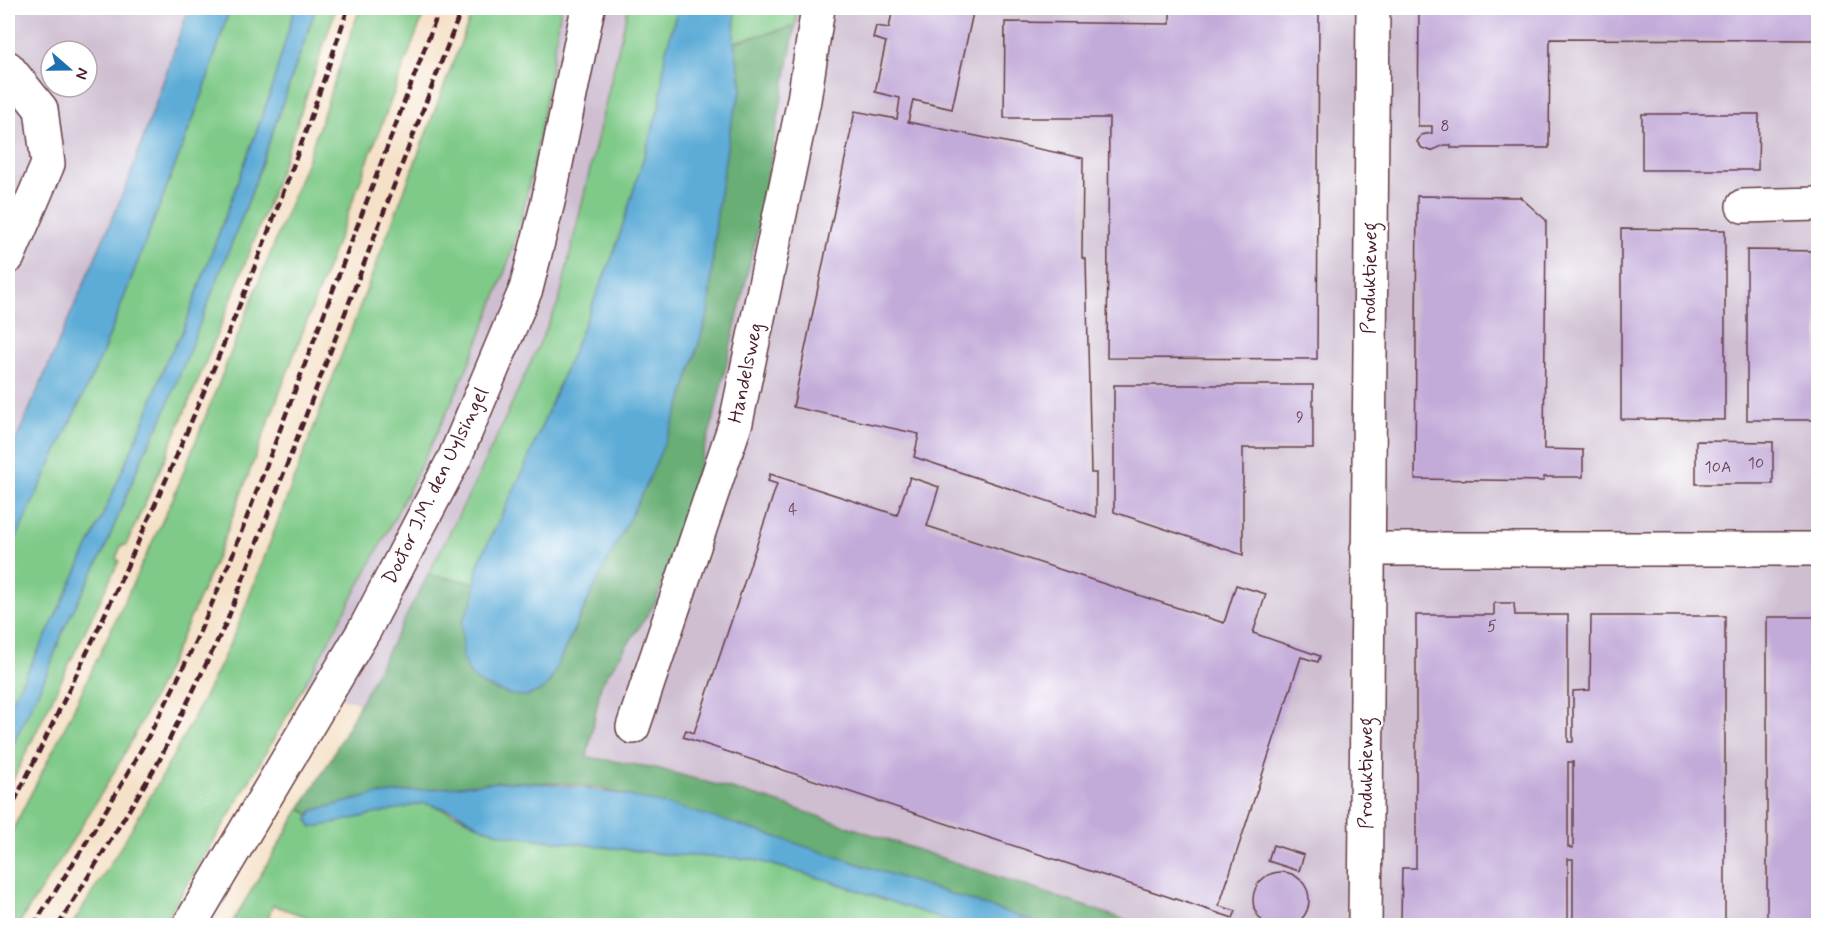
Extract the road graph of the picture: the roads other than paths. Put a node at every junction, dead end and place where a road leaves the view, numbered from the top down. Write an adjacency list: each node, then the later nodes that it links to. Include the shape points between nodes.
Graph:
1 (588, 8): 11 (street, Doctor J.M. den Uylsingel, via 526,289 455,457 365,629)
2 (818, 8): 10 (street, Handelsweg, via 804,100 736,422)
3 (1373, 8): 8 (street, Produktieweg)
4 (8, 68): 7 (street, via 41,109 48,164)
5 (1818, 204): 6 (street)
6 (1743, 206)
7 (8, 257)
8 (1367, 549): 9 (street); 12 (street, Produktieweg)
9 (1818, 549)
10 (633, 727)
11 (189, 926)
12 (1365, 926)

